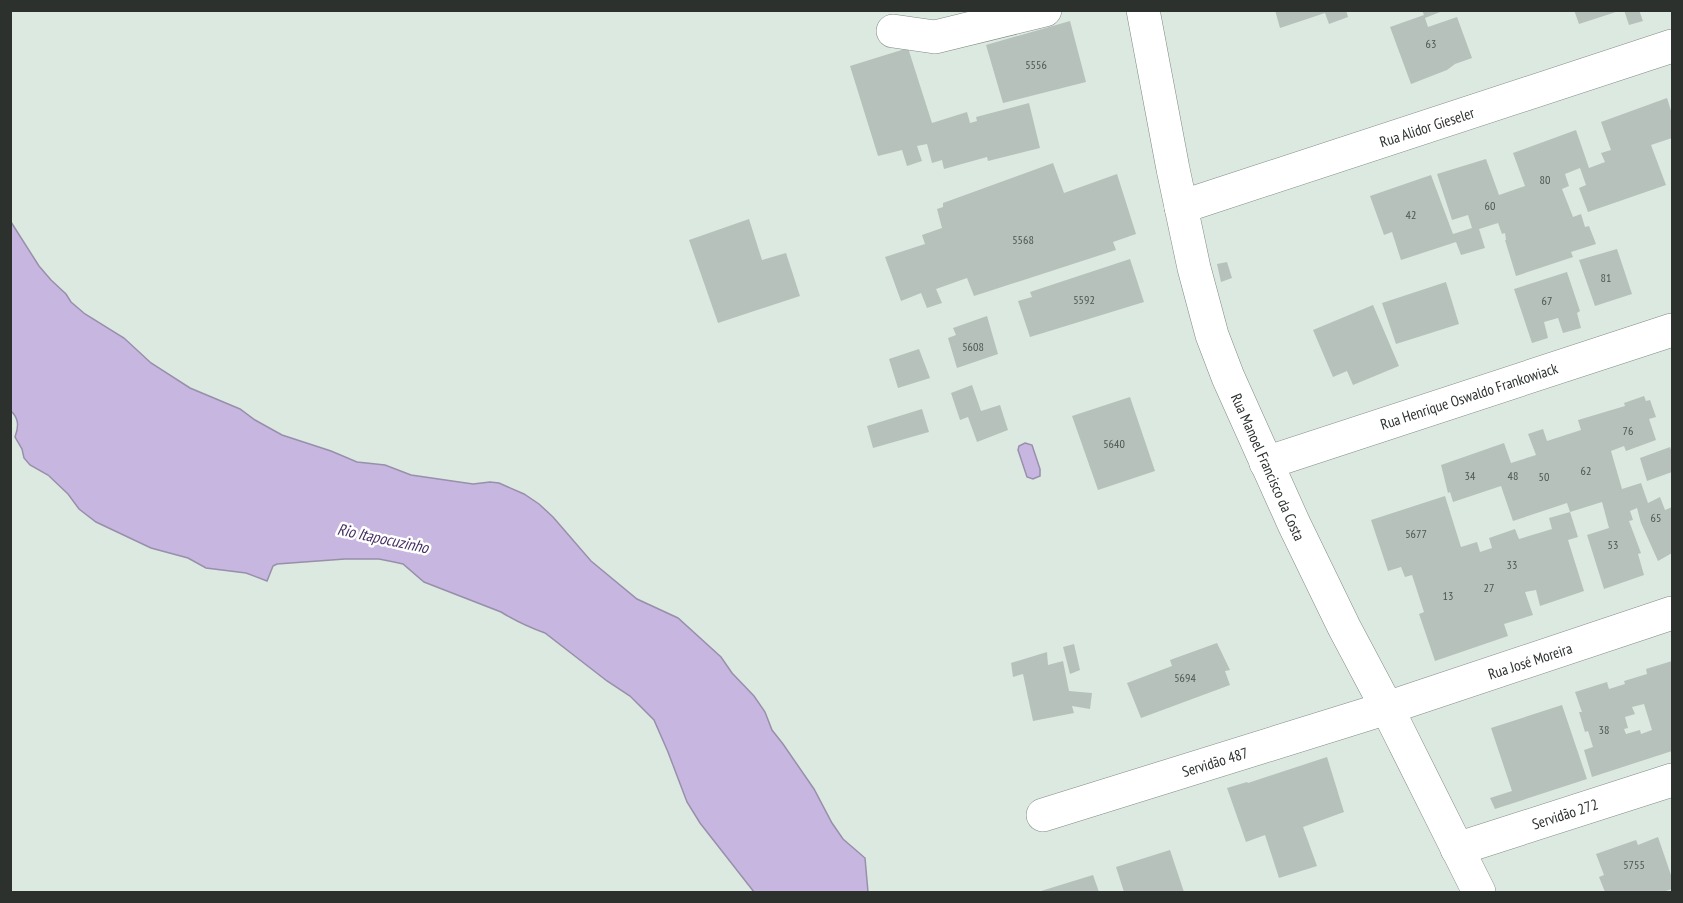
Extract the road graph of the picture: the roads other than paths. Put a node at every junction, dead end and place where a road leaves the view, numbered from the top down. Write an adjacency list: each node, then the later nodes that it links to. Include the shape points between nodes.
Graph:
1 (1045, 10): 3 (street, via 935,37)
2 (1143, 10): 5 (street, Rua Manoel Francisco da Costa)
3 (893, 31)
4 (1672, 46): 5 (street, Rua Alidor Gieseler)
5 (1181, 207): 7 (street, Rua Manoel Francisco da Costa, via 1212,334)
6 (1672, 330): 7 (street, Rua Henrique Oswaldo Frankowiack)
7 (1266, 463): 9 (street, Rua Manoel Francisco da Costa)
8 (1672, 614): 9 (street, Rua José Moreira)
9 (1387, 708): 11 (street, Servidão 487); 12 (street, Rua Manoel Francisco da Costa)
10 (1672, 780): 12 (street, Servidão 272)
11 (1043, 815)
12 (1457, 849): 13 (street, Rua Manoel Francisco da Costa)
13 (1479, 892)

